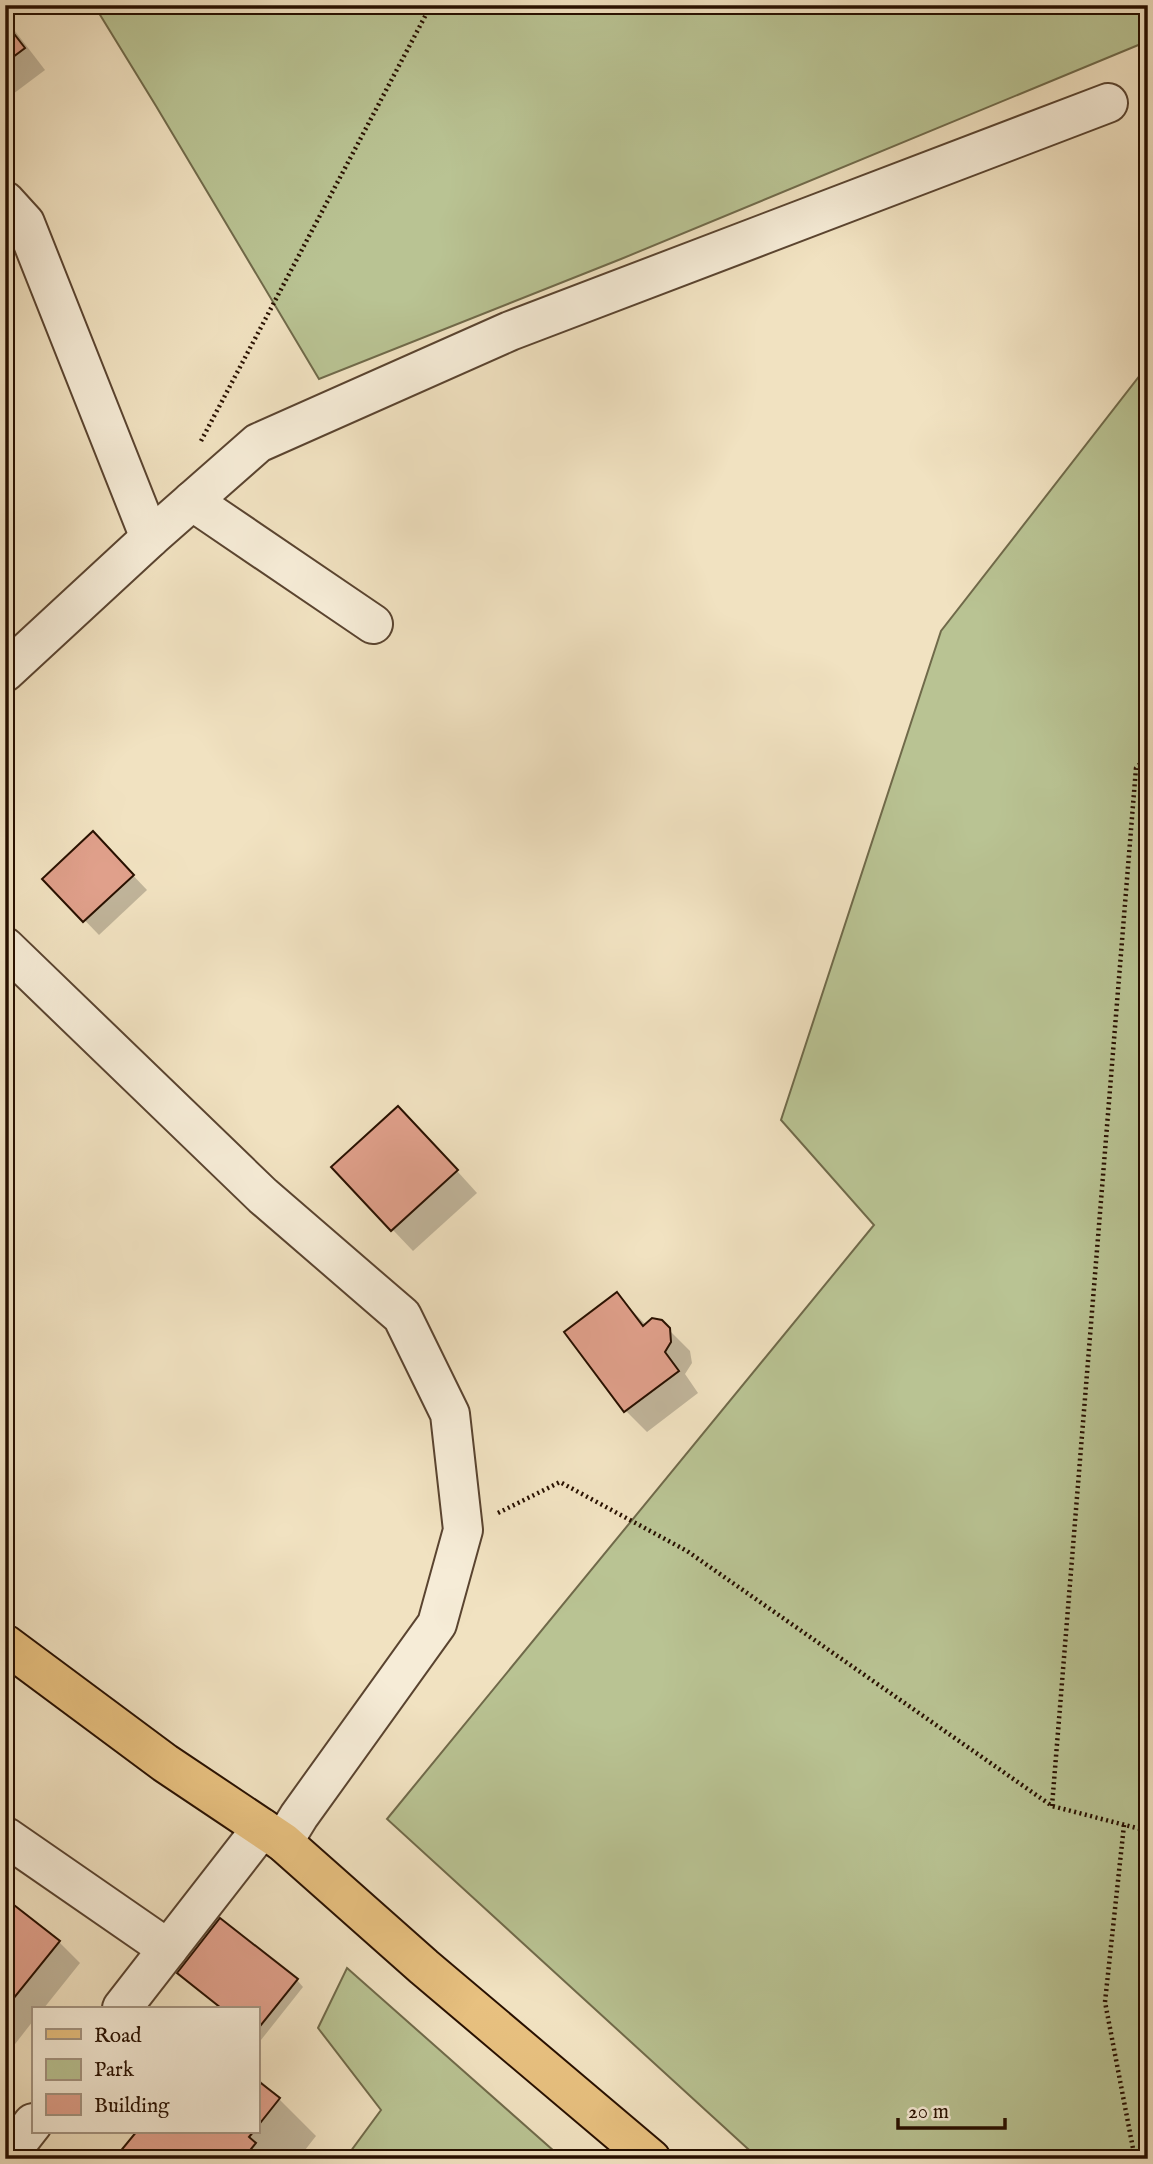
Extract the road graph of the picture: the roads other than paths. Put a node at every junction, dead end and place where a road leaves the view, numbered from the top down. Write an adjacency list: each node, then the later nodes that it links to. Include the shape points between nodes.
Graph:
1 (1108, 103): 3 (street, via 510,331 258,443)
2 (5, 201): 4 (street, via 25,223)
3 (192, 501): 4 (street); 5 (street)
4 (149, 538): 6 (street)
5 (373, 624)
6 (5, 672)
7 (5, 947): 9 (street, via 263,1196 402,1316 450,1414 463,1530 437,1624)
8 (5, 1644): 9 (main road, via 165,1763)
9 (272, 1835): 11 (street); 15 (main road)
10 (6, 1837): 11 (street)
11 (168, 1949): 12 (street)
12 (123, 2007)
13 (32, 2124): 14 (street)
14 (5, 2159)
15 (651, 2159)

